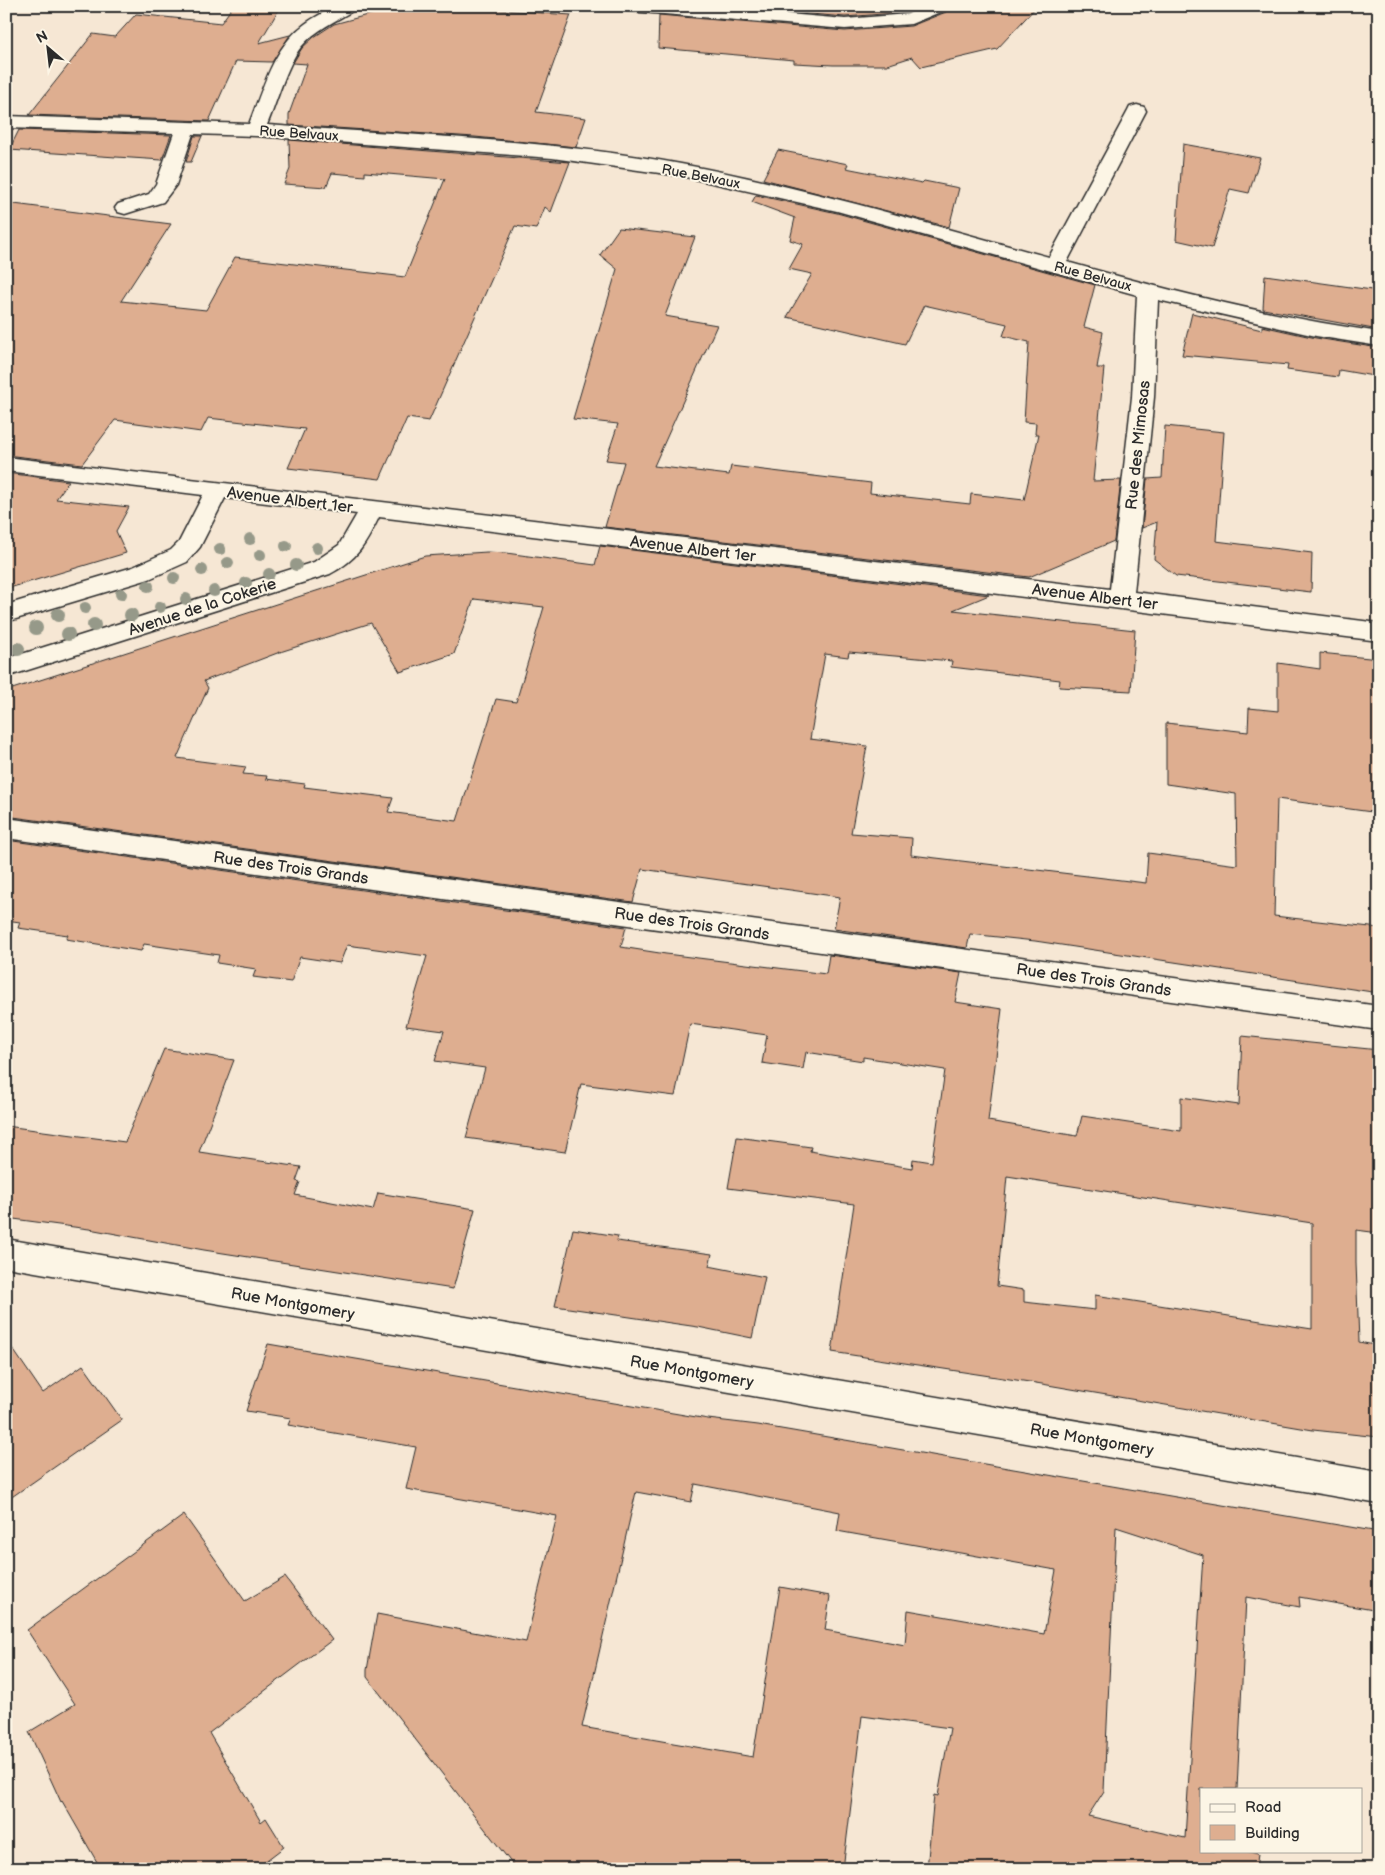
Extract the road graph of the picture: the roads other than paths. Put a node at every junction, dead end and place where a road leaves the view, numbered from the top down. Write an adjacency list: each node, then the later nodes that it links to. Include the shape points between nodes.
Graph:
1 (347, 6): 7 (street, via 311,28 293,45)
2 (628, 6): 3 (street, via 845,24 911,19)
3 (939, 6)
4 (1137, 111): 9 (street)
5 (6, 122): 6 (street, Rue Belvaux)
6 (185, 128): 7 (street, Rue Belvaux); 8 (street, via 166,185 156,198)
7 (256, 130): 9 (street, Rue Belvaux, via 552,152 681,170 841,206)
8 (125, 208)
9 (1054, 265): 10 (street, Rue Belvaux)
10 (1148, 291): 11 (street, Rue Belvaux, via 1316,330); 15 (street, Rue des Mimosas, via 1143,397)
11 (1379, 339)
12 (6, 464): 13 (street, Avenue Albert 1er)
13 (218, 490): 14 (street, Avenue Albert 1er); 16 (street, via 188,547 179,556 141,573)
14 (371, 510): 15 (street, Avenue Albert 1er); 18 (street, Avenue de la Cokerie, via 351,550 340,560 322,568)
15 (1121, 599): 17 (street, Avenue Albert 1er)
16 (6, 614)
17 (1379, 632)
18 (6, 668)
19 (6, 828): 20 (street, Rue des Trois Grands)
20 (1379, 1018)
21 (6, 1253): 22 (street, Rue Montgomery)
22 (1379, 1488)

